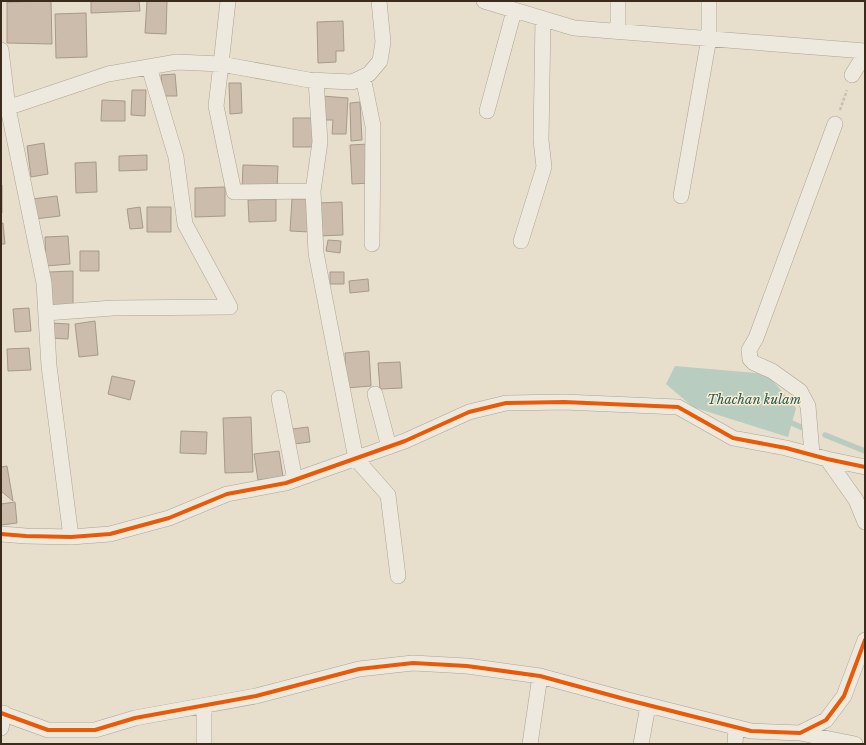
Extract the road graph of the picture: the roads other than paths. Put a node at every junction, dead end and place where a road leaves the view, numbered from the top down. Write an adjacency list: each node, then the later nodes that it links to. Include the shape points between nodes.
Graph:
1 (228, 1): 13 (street)
2 (379, 1): 16 (street, via 383,42 380,61)
3 (484, 1): 6 (street)
4 (618, 1): 8 (street)
5 (709, 1): 9 (street)
6 (521, 9): 7 (street); 19 (street)
7 (543, 19): 8 (street, via 574,28); 23 (street, via 541,140 544,167)
8 (618, 31): 9 (street)
9 (709, 38): 11 (street); 22 (street)
10 (1, 50): 18 (street)
11 (865, 51)
12 (865, 54): 15 (street)
13 (221, 64): 14 (street, via 177,62); 17 (street); 21 (street, via 216,106 234,192)
14 (149, 67): 18 (street, via 108,74); 25 (street, via 176,157 185,224 230,306 113,308)
15 (852, 75)
16 (363, 77): 17 (street, via 352,82); 24 (street, via 373,126)
17 (316, 80): 21 (street, via 320,142)
18 (5, 109): 25 (street, via 44,283)
19 (487, 112)
20 (836, 124): 29 (street, via 756,338 749,350 750,359 754,363 772,371 800,391 808,406)
21 (313, 191): 30 (street, via 316,252)
22 (681, 196)
23 (521, 241)
24 (372, 244)
25 (46, 313): 36 (street, via 49,366)
26 (375, 394): 28 (street)
27 (279, 398): 33 (street)
28 (389, 447): 29 (street, via 469,412 506,403 564,402 678,408 733,438); 30 (street)
29 (812, 454): 31 (street)
30 (356, 458): 33 (street); 37 (street, via 388,495)
31 (827, 459): 32 (street); 34 (street, via 856,500)
32 (865, 467)
33 (295, 480): 36 (street, via 227,494 169,518 110,534)
34 (865, 522)
35 (1, 534): 36 (street)
36 (71, 537)
37 (398, 576)
38 (865, 640): 44 (street, via 844,696 826,720)
39 (540, 676): 40 (street, via 467,666 413,663 359,669 256,696); 41 (street); 46 (street)
40 (204, 706): 42 (street, via 135,718 95,730 48,730); 45 (street)
41 (648, 706): 43 (street); 47 (street)
42 (2, 718)
43 (736, 728): 44 (street); 48 (street)
44 (800, 733): 49 (street)
45 (204, 744)
46 (530, 744)
47 (641, 744)
48 (735, 744)
49 (855, 744)

